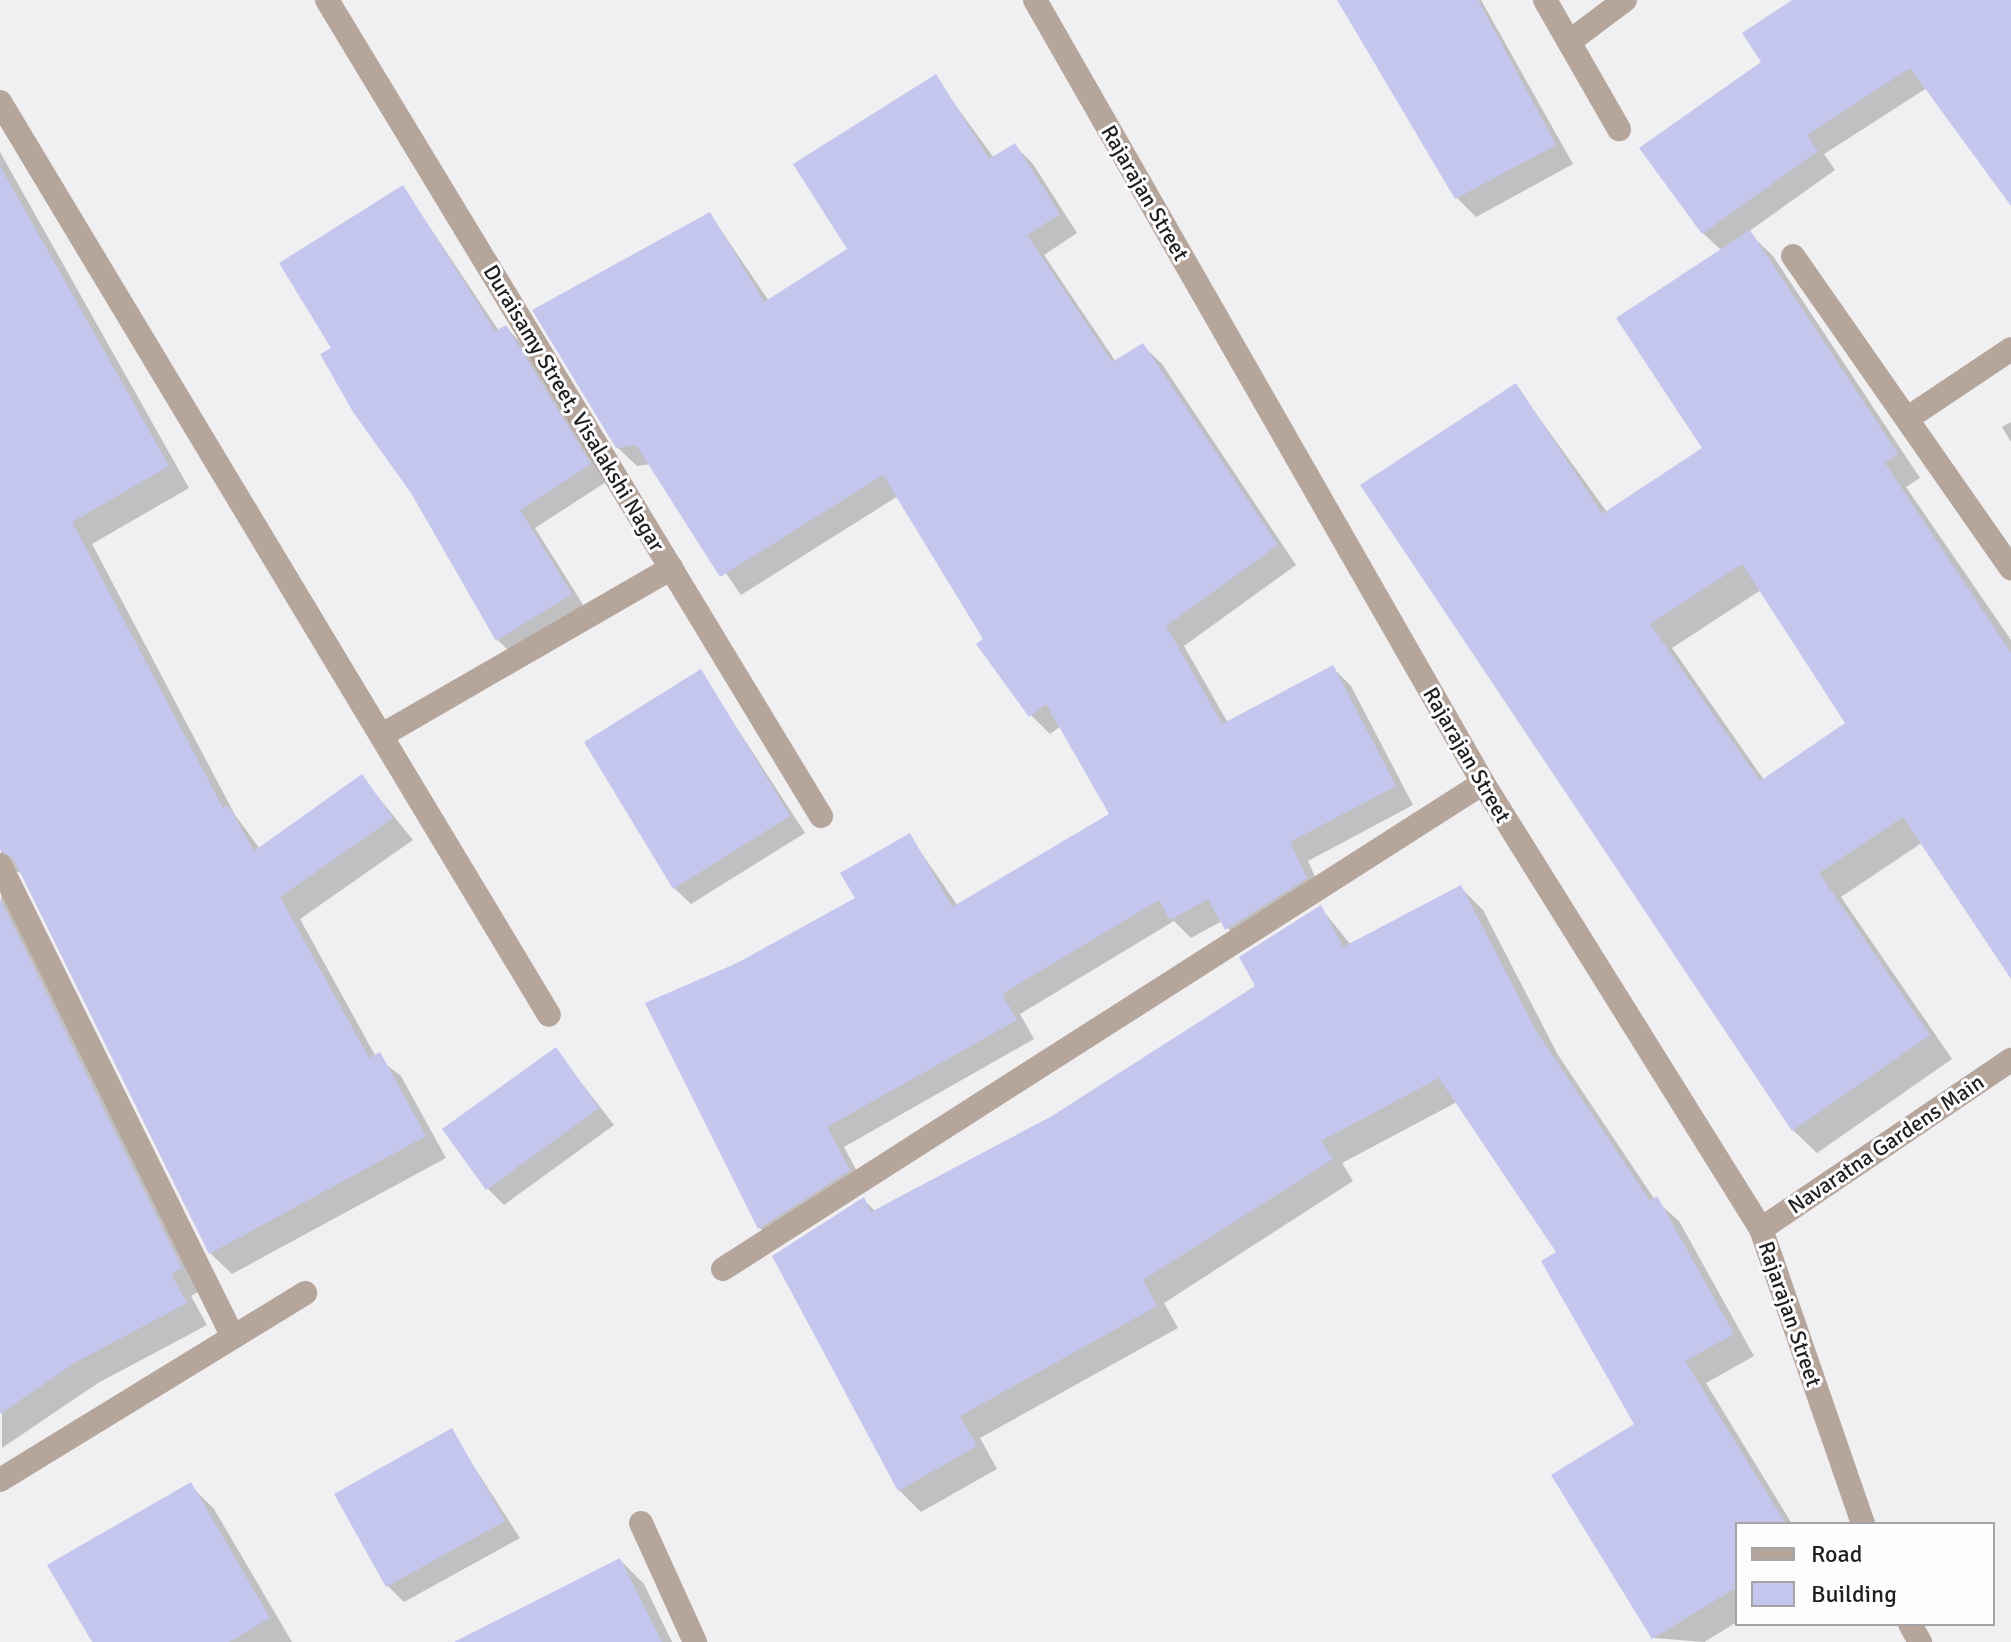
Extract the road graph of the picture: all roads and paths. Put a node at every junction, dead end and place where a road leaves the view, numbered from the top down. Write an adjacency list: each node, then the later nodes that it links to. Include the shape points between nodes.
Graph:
1 (327, 0): 11 (street, Duraisamy Street, Visalakshi Nagar)
2 (1035, 0): 14 (street, Rajarajan Street)
3 (1545, 0): 5 (street)
4 (1625, 0): 5 (street)
5 (1569, 42): 7 (street)
6 (0, 102): 13 (street)
7 (1619, 129)
8 (1793, 256): 10 (street)
9 (2011, 349): 10 (street)
10 (1911, 416): 12 (street)
11 (671, 568): 13 (street); 15 (street, Duraisamy Street, Visalakshi Nagar)
12 (2011, 568)
13 (384, 734): 17 (street)
14 (1483, 783): 19 (street, Rajarajan Street); 20 (street)
15 (821, 816)
16 (0, 865): 22 (street)
17 (549, 1015)
18 (2011, 1060): 19 (street, Navaratna Gardens Main)
19 (1761, 1229): 24 (street, Rajarajan Street)
20 (723, 1269)
21 (305, 1293): 22 (street)
22 (233, 1337): 23 (street)
23 (0, 1480)
24 (1862, 1522)
25 (641, 1523): 26 (street)
26 (695, 1642)

